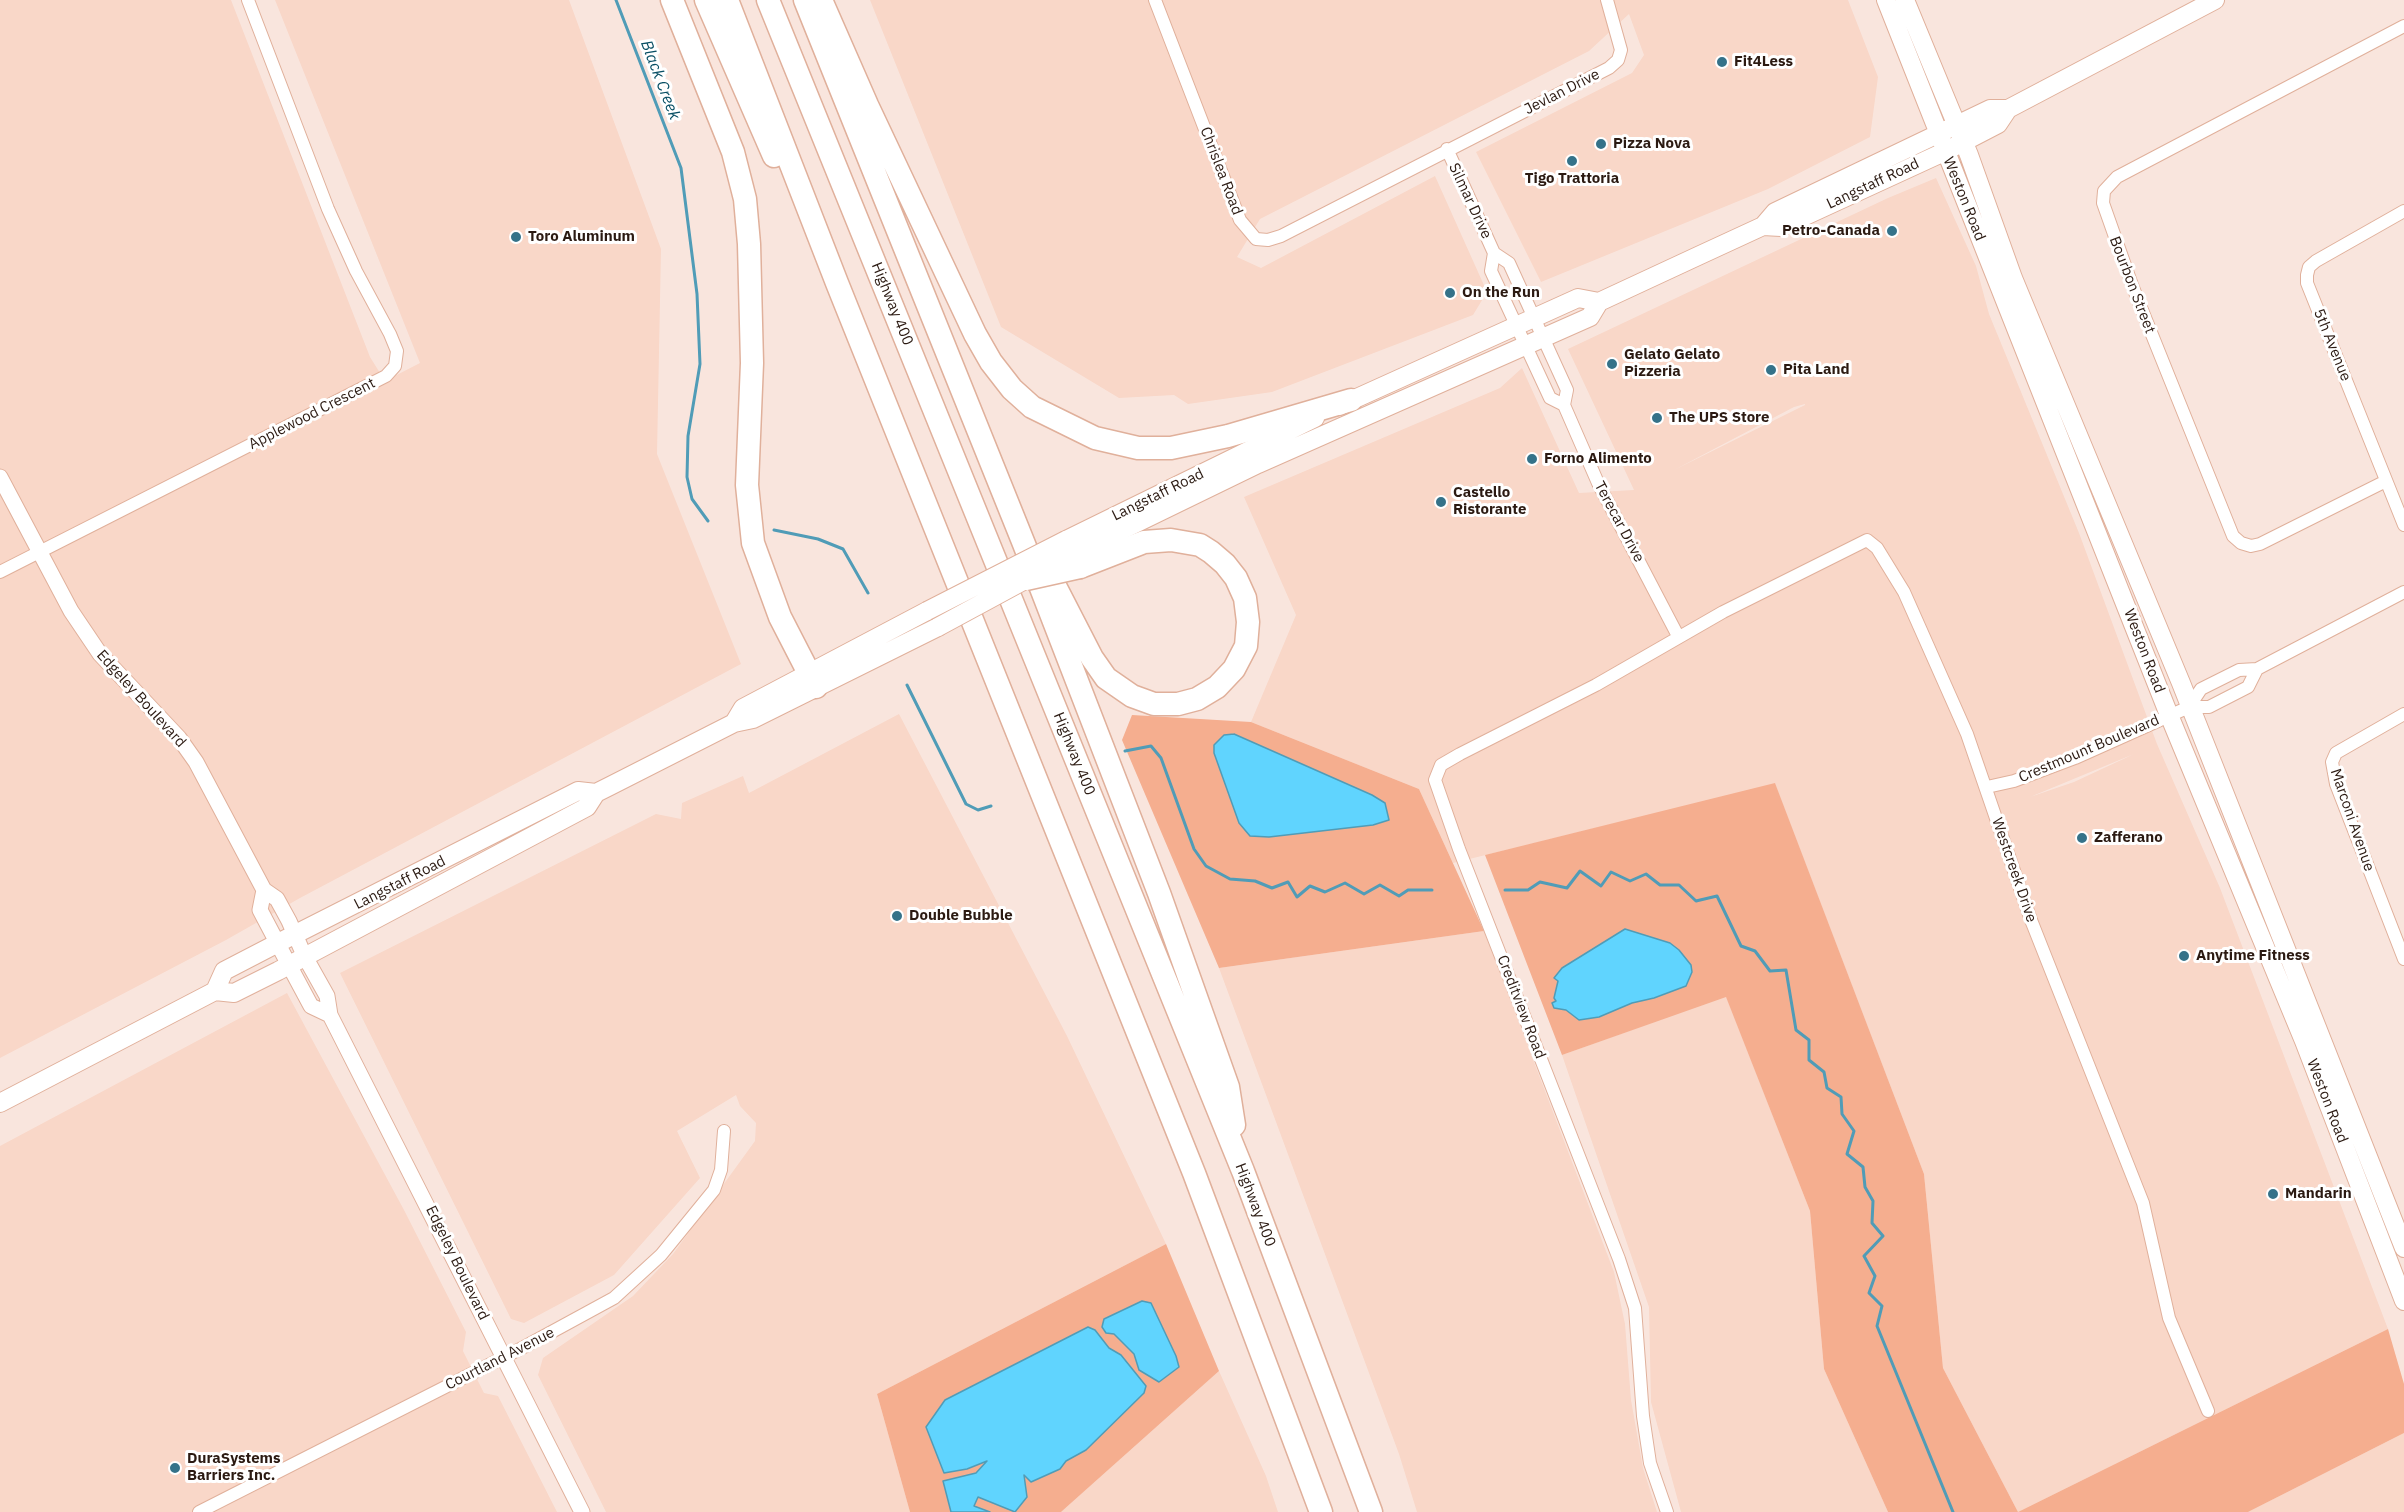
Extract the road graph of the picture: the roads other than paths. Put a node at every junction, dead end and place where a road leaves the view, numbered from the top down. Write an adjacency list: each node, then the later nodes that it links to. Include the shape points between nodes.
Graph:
1 (248, 0): 30 (street, Applewood Crescent, via 328,208 397,351 395,366 386,376)
2 (672, 0): 37 (highway, via 733,152 745,199 752,363 748,520 763,576)
3 (706, 0): 19 (highway, via 818,259)
4 (727, 0): 19 (highway)
5 (768, 0): 51 (highway, Highway 400)
6 (805, 0): 29 (highway)
7 (822, 0): 24 (highway, via 975,334 1012,389 1032,408 1095,438 1138,448 1171,448 1228,436)
8 (1155, 0): 16 (street, Chrislea Road, via 1240,220 1256,239 1281,236)
9 (1607, 0): 16 (street, Jevlan Drive, via 1619,36 1618,60)
10 (1886, 0): 15 (main road, Weston Road)
11 (1905, 0): 14 (main road, Weston Road)
12 (2215, 0): 14 (main road, Langstaff Road, via 2008,109 1998,124)
13 (2404, 26): 27 (street, Bourbon Street, via 2117,177 2104,191 2103,203 2233,536 2251,546 2260,544)
14 (1960, 134): 15 (main road, Langstaff Road); 38 (main road, Weston Road, via 2018,288)
15 (1941, 143): 20 (main road, Langstaff Road, via 1781,227 1763,226); 40 (main road, Weston Road)
16 (1447, 149): 18 (street, Silmar Drive)
17 (2404, 211): 27 (street, 5th Avenue, via 2326,254 2309,267 2307,275)
18 (1494, 253): 21 (street, Silmar Drive, via 1509,263); 22 (street, Silmar Drive, via 1491,271)
19 (837, 283): 58 (highway, via 1194,1173)
20 (1599, 302): 21 (main road, Langstaff Road, via 1578,298); 23 (main road, Langstaff Road, via 1590,317)
21 (1534, 317): 22 (main road, Langstaff Road); 23 (street, Silmar Drive)
22 (1517, 325): 23 (street, Terecar Drive); 24 (main road, Langstaff Road)
23 (1535, 342): 25 (street, Terecar Drive, via 1567,390); 25 (street, Terecar Drive, via 1550,398); 31 (main road, Langstaff Road, via 1258,464)
24 (1351, 400): 31 (main road, Langstaff Road)
25 (1564, 405): 35 (street, Terecar Drive, via 1598,483)
26 (0, 477): 30 (street, Edgeley Boulevard)
27 (2386, 481): 28 (street, 5th Avenue)
28 (2404, 525)
29 (1024, 544): 31 (highway, via 1042,561 1092,658 1118,688 1154,704 1178,704 1197,699 1217,687 1234,669 1246,646 1245,598 1236,578 1211,552 1200,545 1171,540); 51 (highway, via 1193,983 1228,1087)
30 (39, 551): 32 (street, Applewood Crescent); 43 (street, Edgeley Boulevard, via 71,611 100,654 179,738 196,762)
31 (1073, 554): 33 (highway, bridge); 37 (main road, Langstaff Road, bridge, via 927,611)
32 (0, 572)
33 (1026, 579): 37 (main road, Langstaff Road, bridge, via 938,627)
34 (2404, 592): 36 (street)
35 (1678, 636): 41 (street, Westcreek Drive, via 1867,540 1877,548 1904,592); 60 (street, Creditview Road, via 1596,686 1449,760 1441,765 1435,780 1635,1308 1643,1416 1650,1462)
36 (2258, 669): 38 (street, via 2239,670 2201,689); 38 (street, via 2248,687 2209,707)
37 (812, 680): 42 (main road, Langstaff Road, via 743,708 734,723)
38 (2189, 706): 40 (street, Crestmount Boulevard); 52 (main road, Weston Road)
39 (2404, 714): 46 (street, Marconi Avenue, via 2336,753 2332,762 2336,784)
40 (2169, 715): 41 (street, Crestmount Boulevard, via 2075,758); 53 (main road, Weston Road, via 2304,1041)
41 (1988, 787): 55 (street, Westcreek Drive, via 2034,929 2143,1203 2169,1318)
42 (596, 794): 44 (main road, Langstaff Road, via 578,792); 47 (main road, Langstaff Road, via 587,807)
43 (264, 890): 44 (street, Edgeley Boulevard, via 277,899); 45 (street, Edgeley Boulevard, via 260,910)
44 (296, 935): 45 (main road, Langstaff Road); 47 (street, Edgeley Boulevard)
45 (278, 943): 47 (street, Edgeley Boulevard); 48 (main road, Langstaff Road, via 224,971)
46 (2404, 959)
47 (297, 960): 48 (main road, Langstaff Road, via 234,993); 54 (street, Edgeley Boulevard, via 327,996 330,1015)
48 (215, 991): 49 (main road, Langstaff Road)
49 (0, 1103)
50 (724, 1131): 54 (street, Courtland Avenue, via 721,1170 714,1190 661,1255 602,1306)
51 (1243, 1171): 59 (highway, Highway 400)
52 (2404, 1248)
53 (2404, 1301)
54 (504, 1357): 56 (street, Courtland Avenue); 57 (street, Edgeley Boulevard)
55 (2208, 1411)
56 (199, 1512)
57 (582, 1512)
58 (1321, 1512)
59 (1371, 1512)
60 (1666, 1512)

